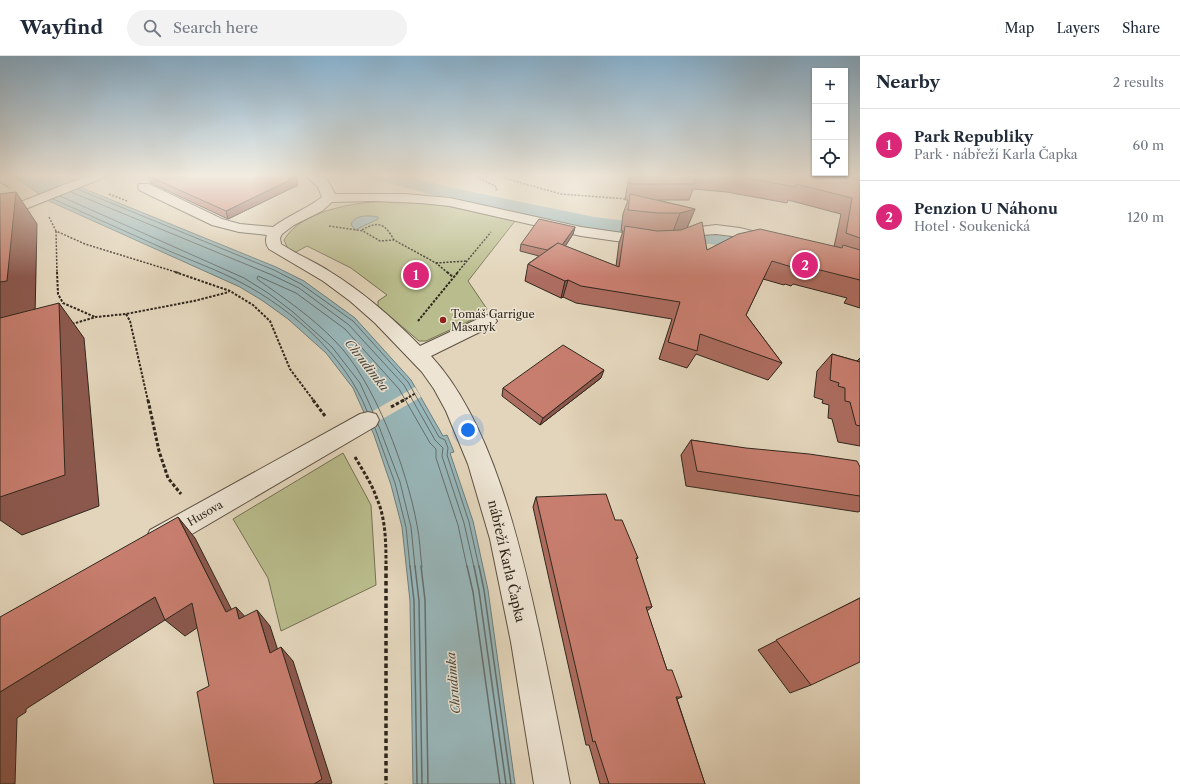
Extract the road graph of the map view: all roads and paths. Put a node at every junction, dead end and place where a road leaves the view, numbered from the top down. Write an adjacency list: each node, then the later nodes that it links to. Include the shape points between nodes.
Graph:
1 (15, 209): 6 (street)
2 (190, 209): 10 (street, via 217,222 239,228)
3 (315, 209): 7 (street)
4 (482, 209): 5 (street)
5 (486, 210): 12 (street, via 611,236 658,241 679,239 702,230 717,230); 13 (path, via 486,214 501,218)
6 (0, 215)
7 (295, 220): 8 (path); 10 (street)
8 (362, 230): 11 (path, via 379,242); 11 (path, via 370,225 384,225)
9 (56, 231): 18 (path, via 58,294 63,303)
10 (276, 232): 21 (street, nábřeží Karla Čapka, via 273,238 274,246 316,269 349,292)
11 (394, 240): 14 (path)
12 (785, 243)
13 (468, 261): 14 (path); 15 (path)
14 (436, 263): 15 (path)
15 (453, 277): 21 (path)
16 (230, 291): 17 (path)
17 (126, 314): 18 (path); 23 (path, via 130,321 159,451 168,478)
18 (96, 317): 20 (path)
19 (488, 321): 21 (street)
20 (68, 325)
21 (410, 347): 25 (street, nábřeží Karla Čapka, via 439,379 458,413 477,454 497,512 515,584)
22 (368, 420): 23 (street, Husova)
23 (198, 517): 24 (street, Husova)
24 (137, 552)
25 (552, 784)

